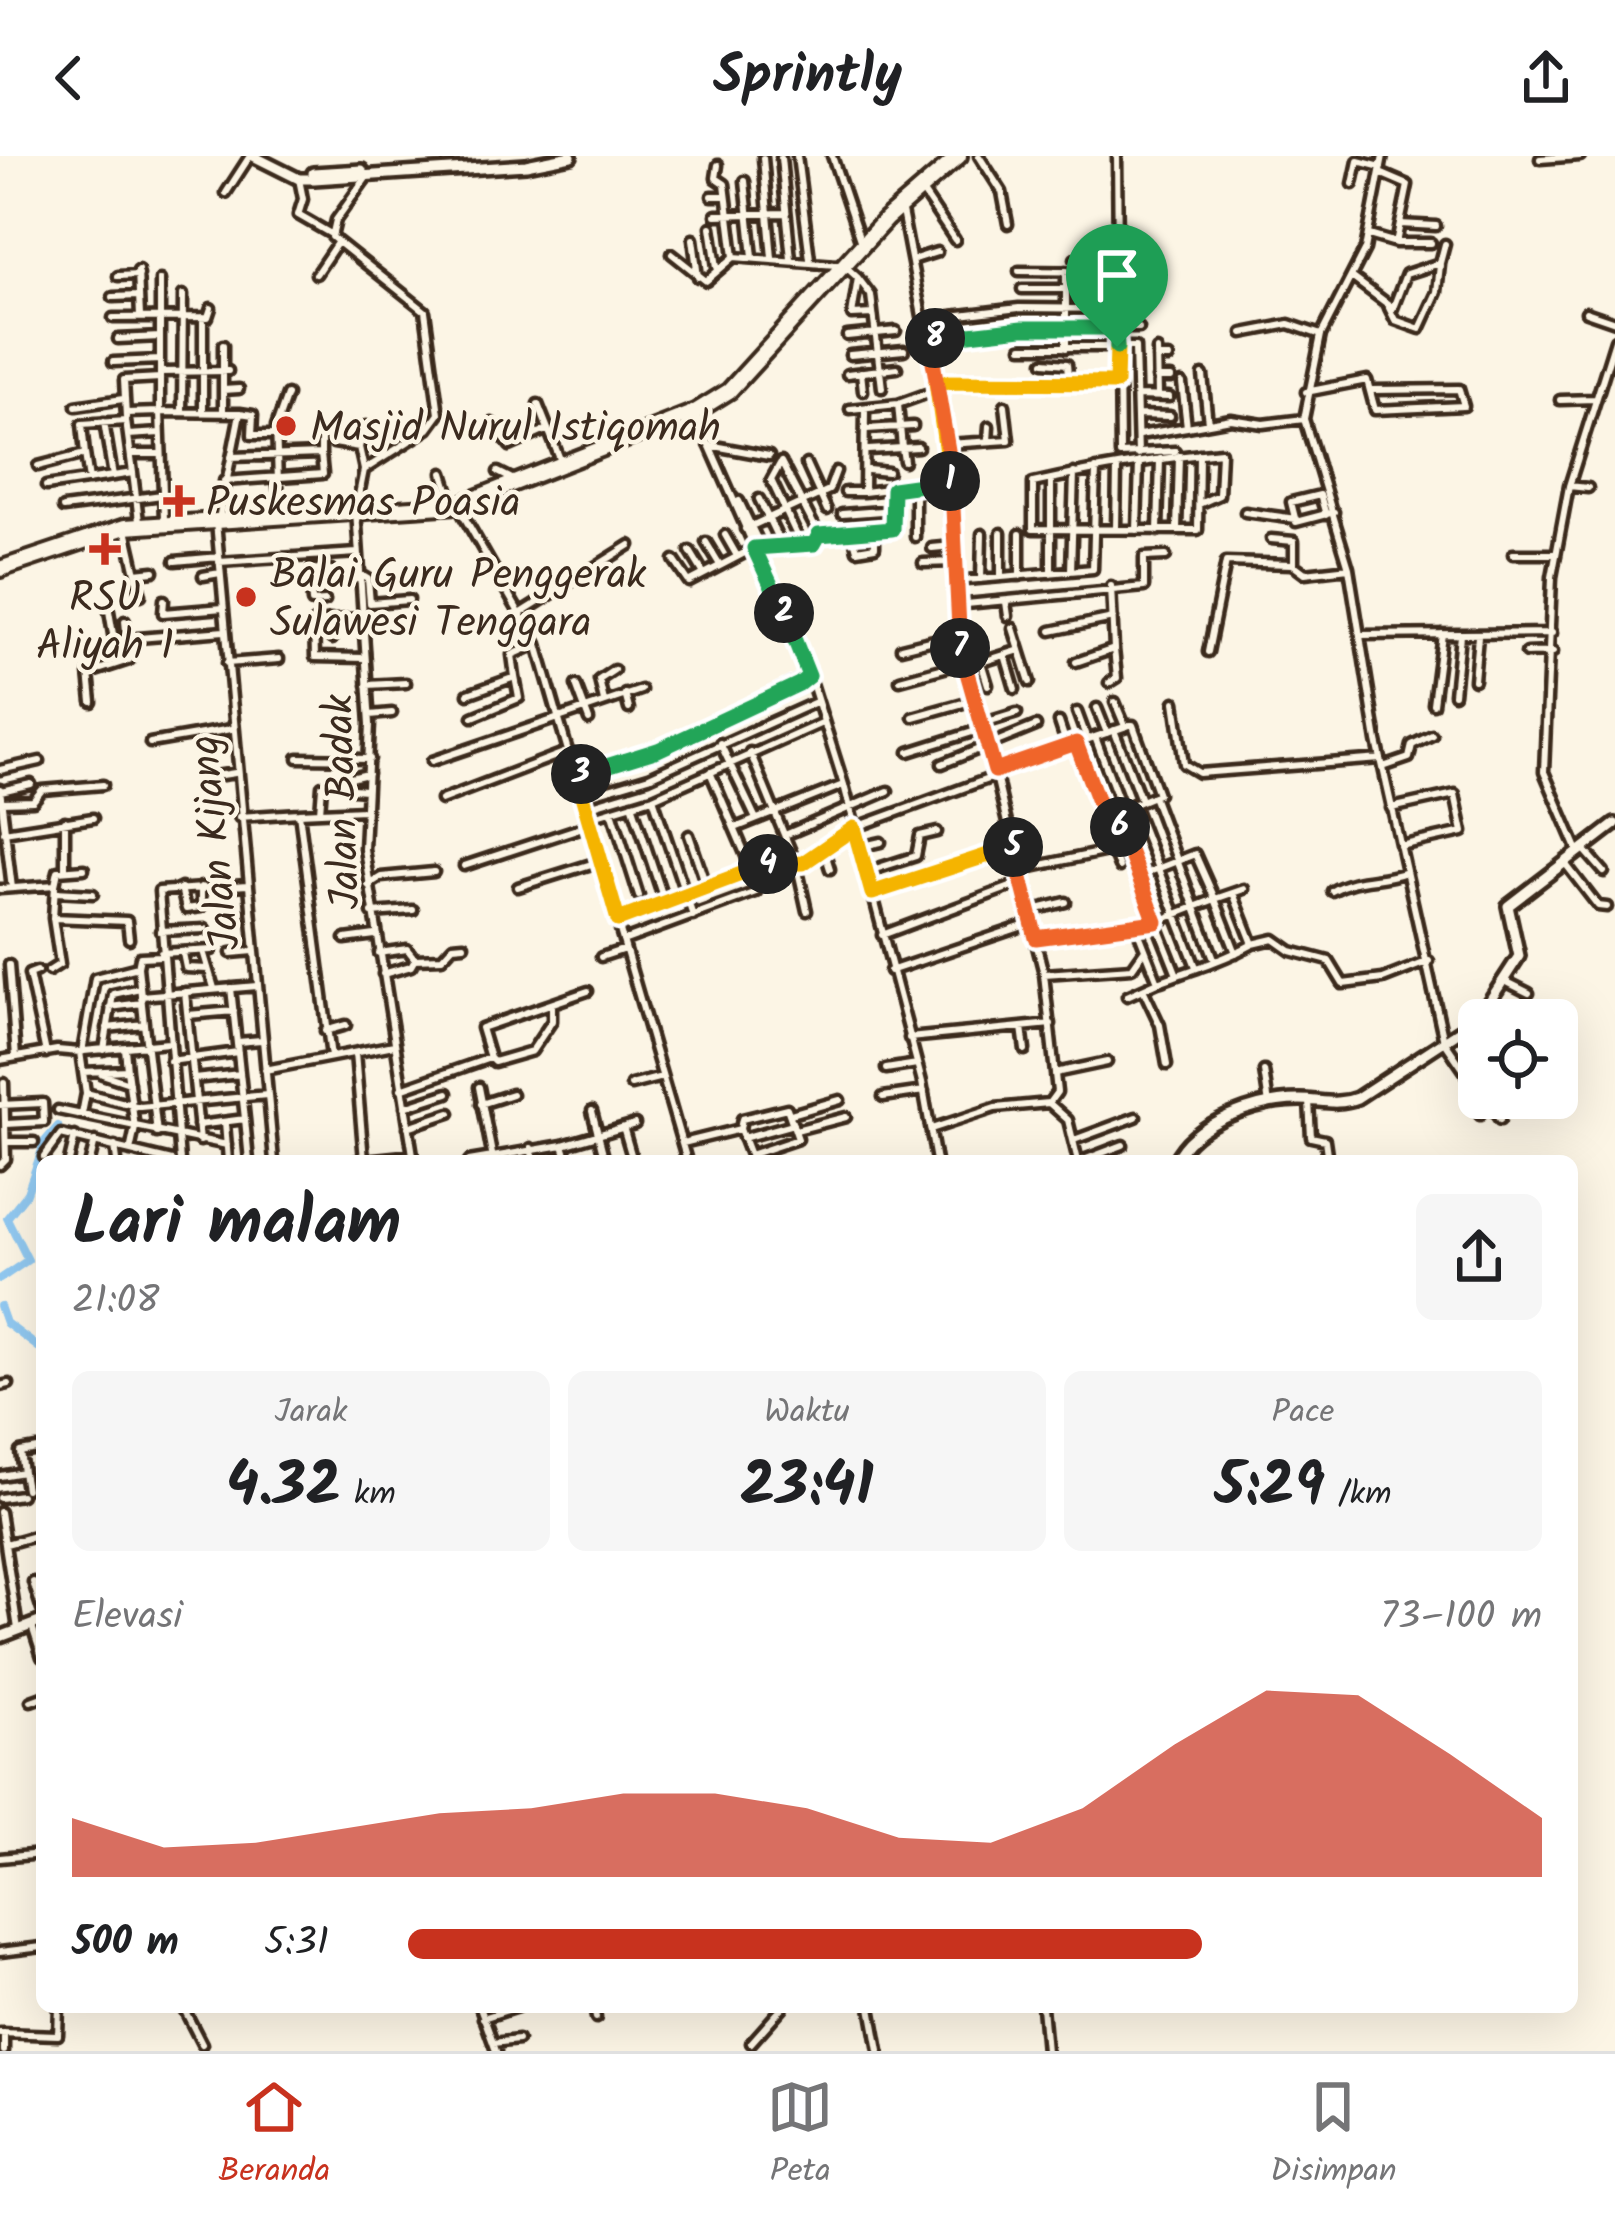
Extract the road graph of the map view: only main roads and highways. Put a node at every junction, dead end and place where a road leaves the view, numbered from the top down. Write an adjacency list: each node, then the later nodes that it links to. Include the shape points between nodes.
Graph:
1 (951, 159): 2 (highway); 2 (highway)
2 (899, 204): 3 (highway); 3 (highway)
3 (840, 264): 4 (highway)
4 (710, 402): 5 (highway); 5 (highway, via 505,476)
5 (462, 501): 6 (highway)
6 (356, 508): 7 (highway); 7 (highway)
7 (218, 516): 8 (highway, via 132,524)
8 (0, 566)

